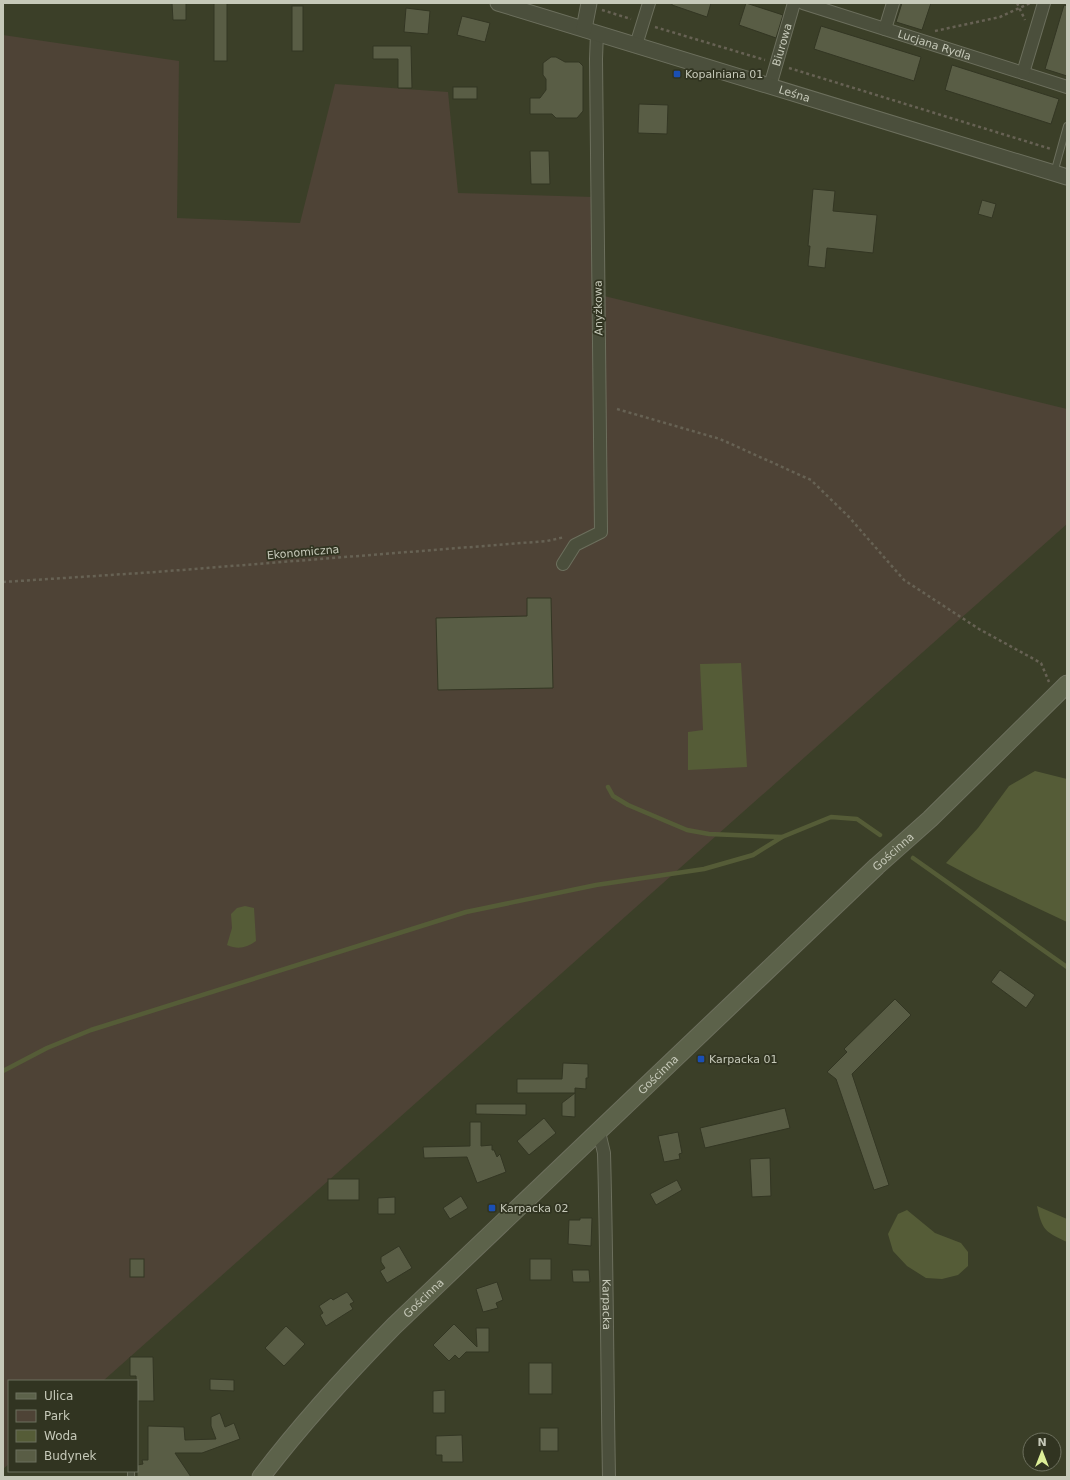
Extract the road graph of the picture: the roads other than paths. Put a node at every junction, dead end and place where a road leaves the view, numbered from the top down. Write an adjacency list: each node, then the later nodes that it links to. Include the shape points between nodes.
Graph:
1 (498, 3): 9 (street, Leśna)
2 (649, 3): 10 (street)
3 (794, 3): 12 (street, Biurowa)
4 (803, 3): 8 (street, Lucjana Rydla)
5 (893, 3): 8 (street)
6 (1044, 3): 11 (street)
7 (596, 6): 9 (street)
8 (885, 29): 11 (street, Lucjana Rydla)
9 (590, 31): 10 (street, Leśna); 16 (street, Anyżkowa, via 596,67 601,532 575,545)
10 (636, 45): 12 (street, Leśna)
11 (1023, 73): 13 (street, Lucjana Rydla)
12 (770, 86): 15 (street, Leśna)
13 (1067, 87)
14 (1067, 126): 15 (lane, via 1060,152)
15 (1060, 175)
16 (563, 564)
17 (1061, 689): 18 (main road, Gościnna, via 930,819 877,866)
18 (599, 1132): 19 (main road, Gościnna, via 394,1326 348,1373); 20 (street, Karpacka, via 604,1153)
19 (261, 1477)
20 (610, 1477)

